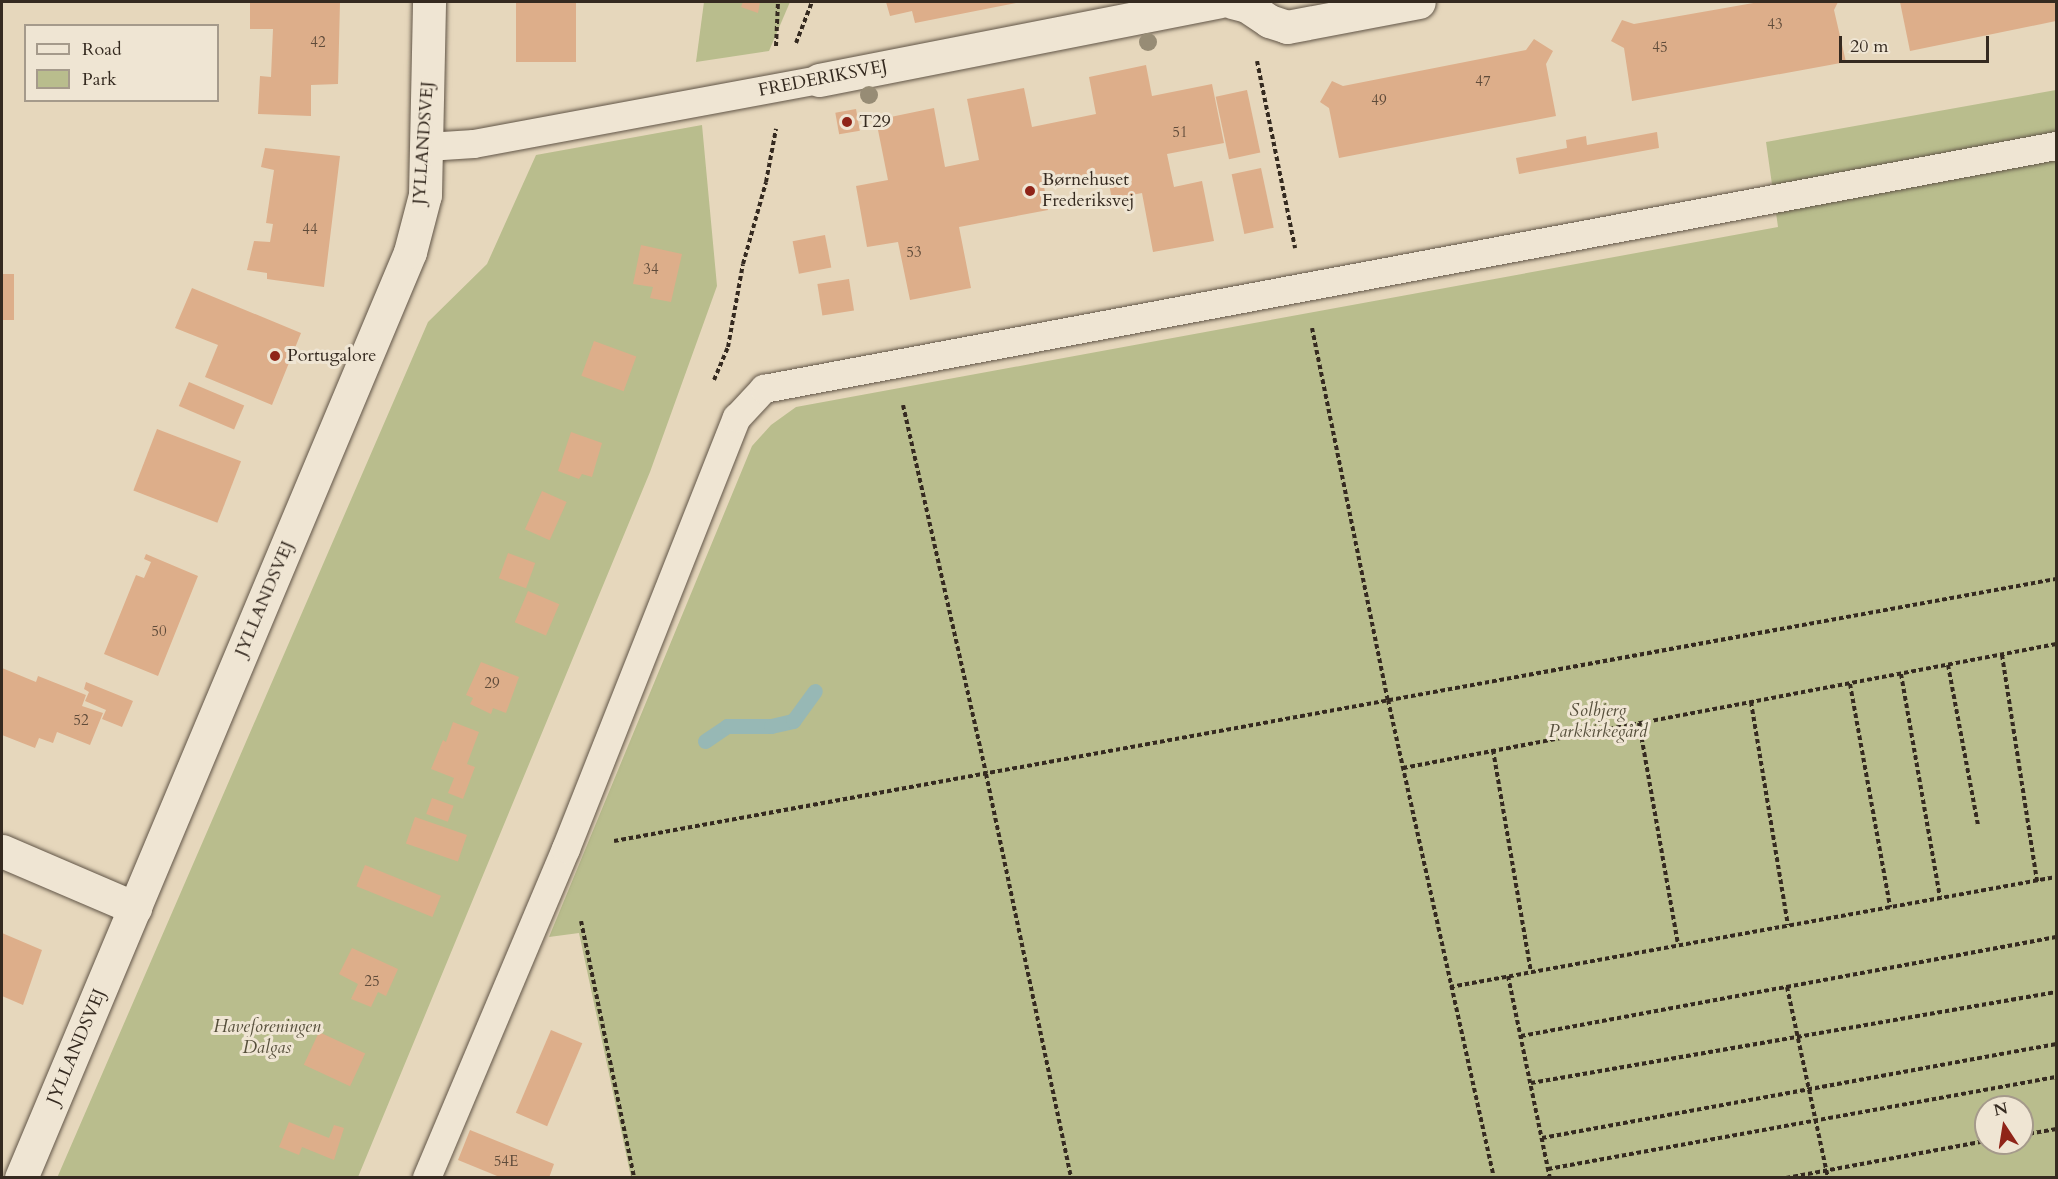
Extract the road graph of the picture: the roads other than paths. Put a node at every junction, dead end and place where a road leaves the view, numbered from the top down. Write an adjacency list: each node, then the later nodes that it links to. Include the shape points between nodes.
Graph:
1 (429, 2): 7 (street, JYLLANDSVEJ)
2 (1218, 2): 5 (street, FREDERIKSVEJ)
3 (1232, 2): 4 (street, via 1287,27)
4 (1419, 2)
5 (819, 80): 7 (lane, FREDERIKSVEJ, via 474,144)
6 (2056, 146): 11 (lane, via 764,389 737,418 566,849)
7 (427, 147): 9 (street, JYLLANDSVEJ, via 425,195 410,252)
8 (2, 851): 9 (street)
9 (135, 908): 10 (street, JYLLANDSVEJ)
10 (21, 1178)
11 (427, 1178)

